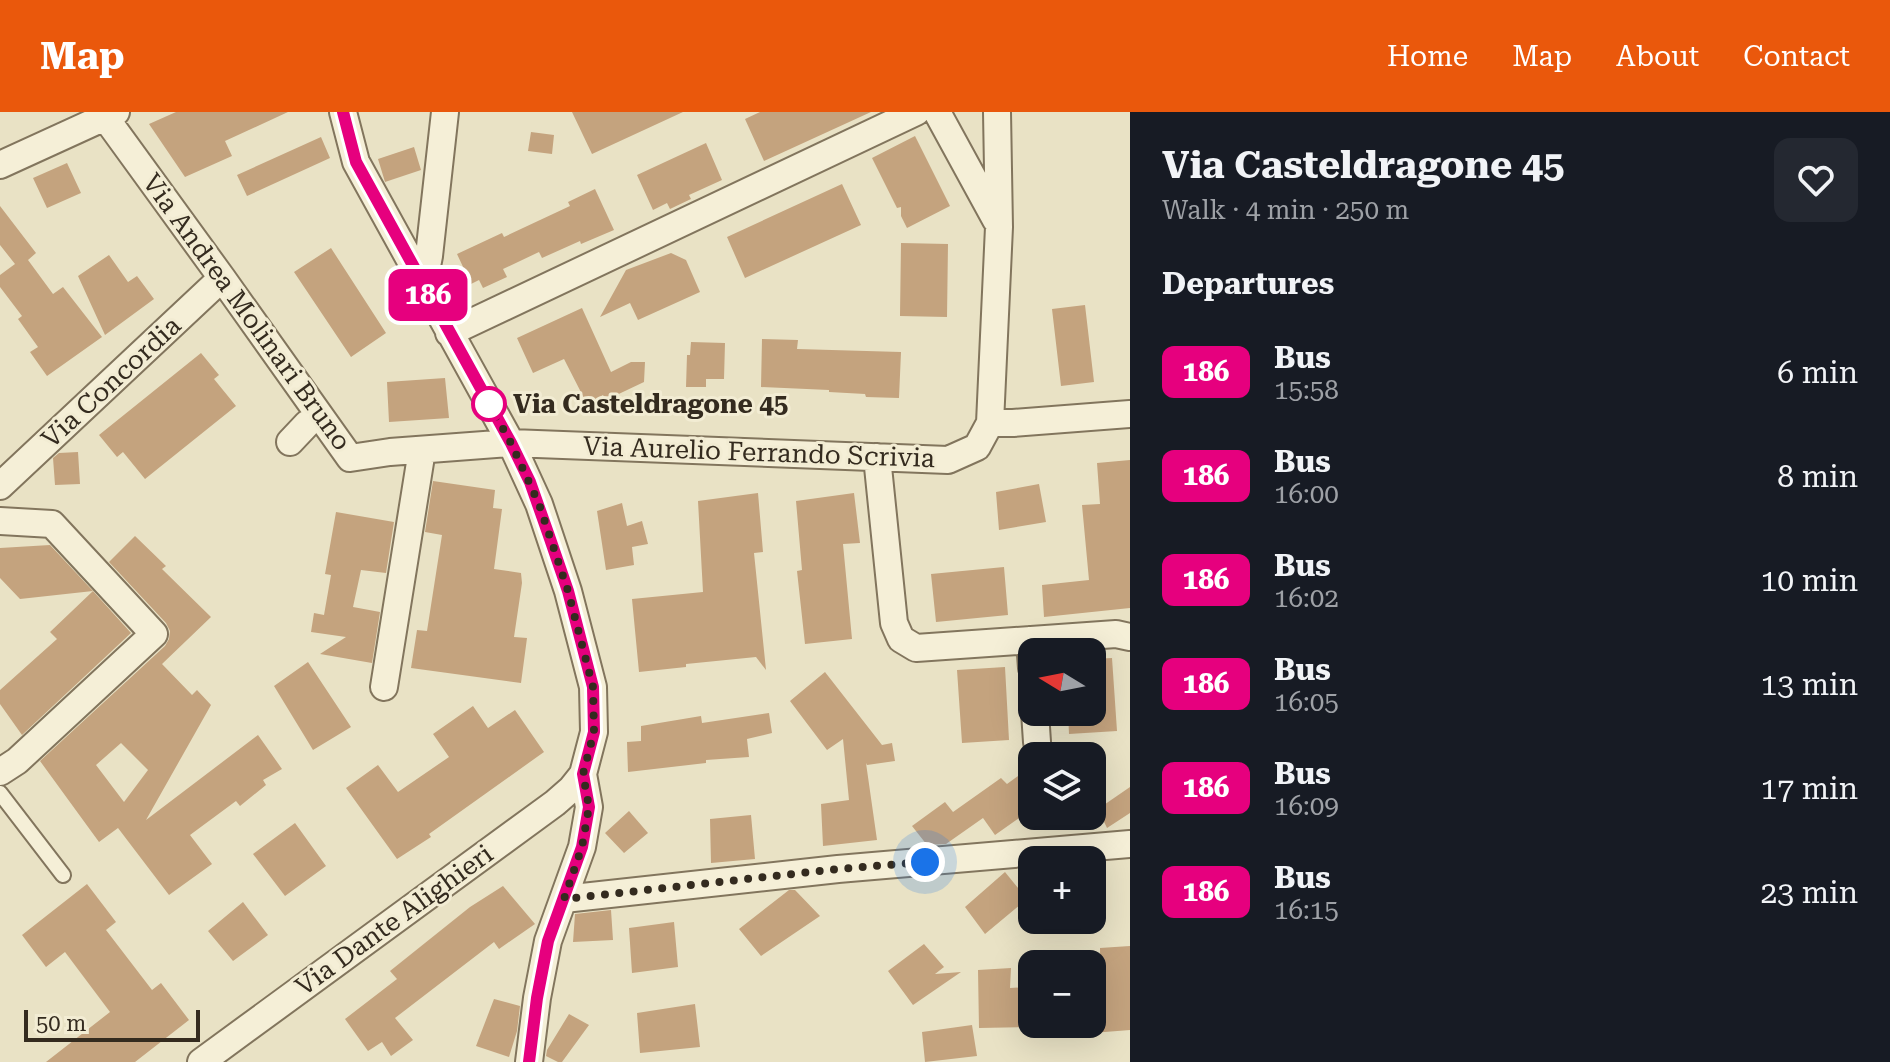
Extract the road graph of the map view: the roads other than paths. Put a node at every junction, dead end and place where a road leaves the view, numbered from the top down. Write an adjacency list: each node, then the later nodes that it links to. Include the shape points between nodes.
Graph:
1 (343, 112): 10 (street, via 356,162)
2 (445, 112): 10 (street)
3 (916, 112): 11 (street)
4 (937, 112): 8 (street)
5 (997, 112): 8 (street)
6 (110, 114): 7 (street); 9 (street, Via Andrea Molinari Bruno)
7 (0, 165)
8 (999, 227): 13 (street)
9 (222, 278): 15 (street, Via Andrea Molinari Bruno, via 350,458); 17 (street, Via Concordia)
10 (423, 286): 11 (street)
11 (449, 333): 14 (street)
12 (1130, 414): 13 (street)
13 (990, 423): 16 (street, Via Aurelio Ferrando Scrivia, via 977,447 948,460)
14 (511, 443): 15 (street, Via Andrea Molinari Bruno); 16 (street, Via Aurelio Ferrando Scrivia); 25 (street, via 544,519 593,687 594,732)
15 (422, 450): 22 (street)
16 (877, 457): 21 (street, via 894,623 901,639 916,648)
17 (0, 486)
18 (0, 521): 26 (street, via 52,524 154,634)
19 (1130, 637): 20 (street)
20 (1059, 638)
21 (1018, 641)
22 (384, 687)
23 (1036, 726): 24 (street)
24 (1037, 742)
25 (583, 774): 29 (street, via 589,807); 30 (street, Via Dante Alighieri, via 555,803)
26 (1, 776): 28 (lane)
27 (1130, 844): 29 (street)
28 (63, 875)
29 (564, 899): 31 (street, via 548,941)
30 (201, 1062)
31 (529, 1062)

